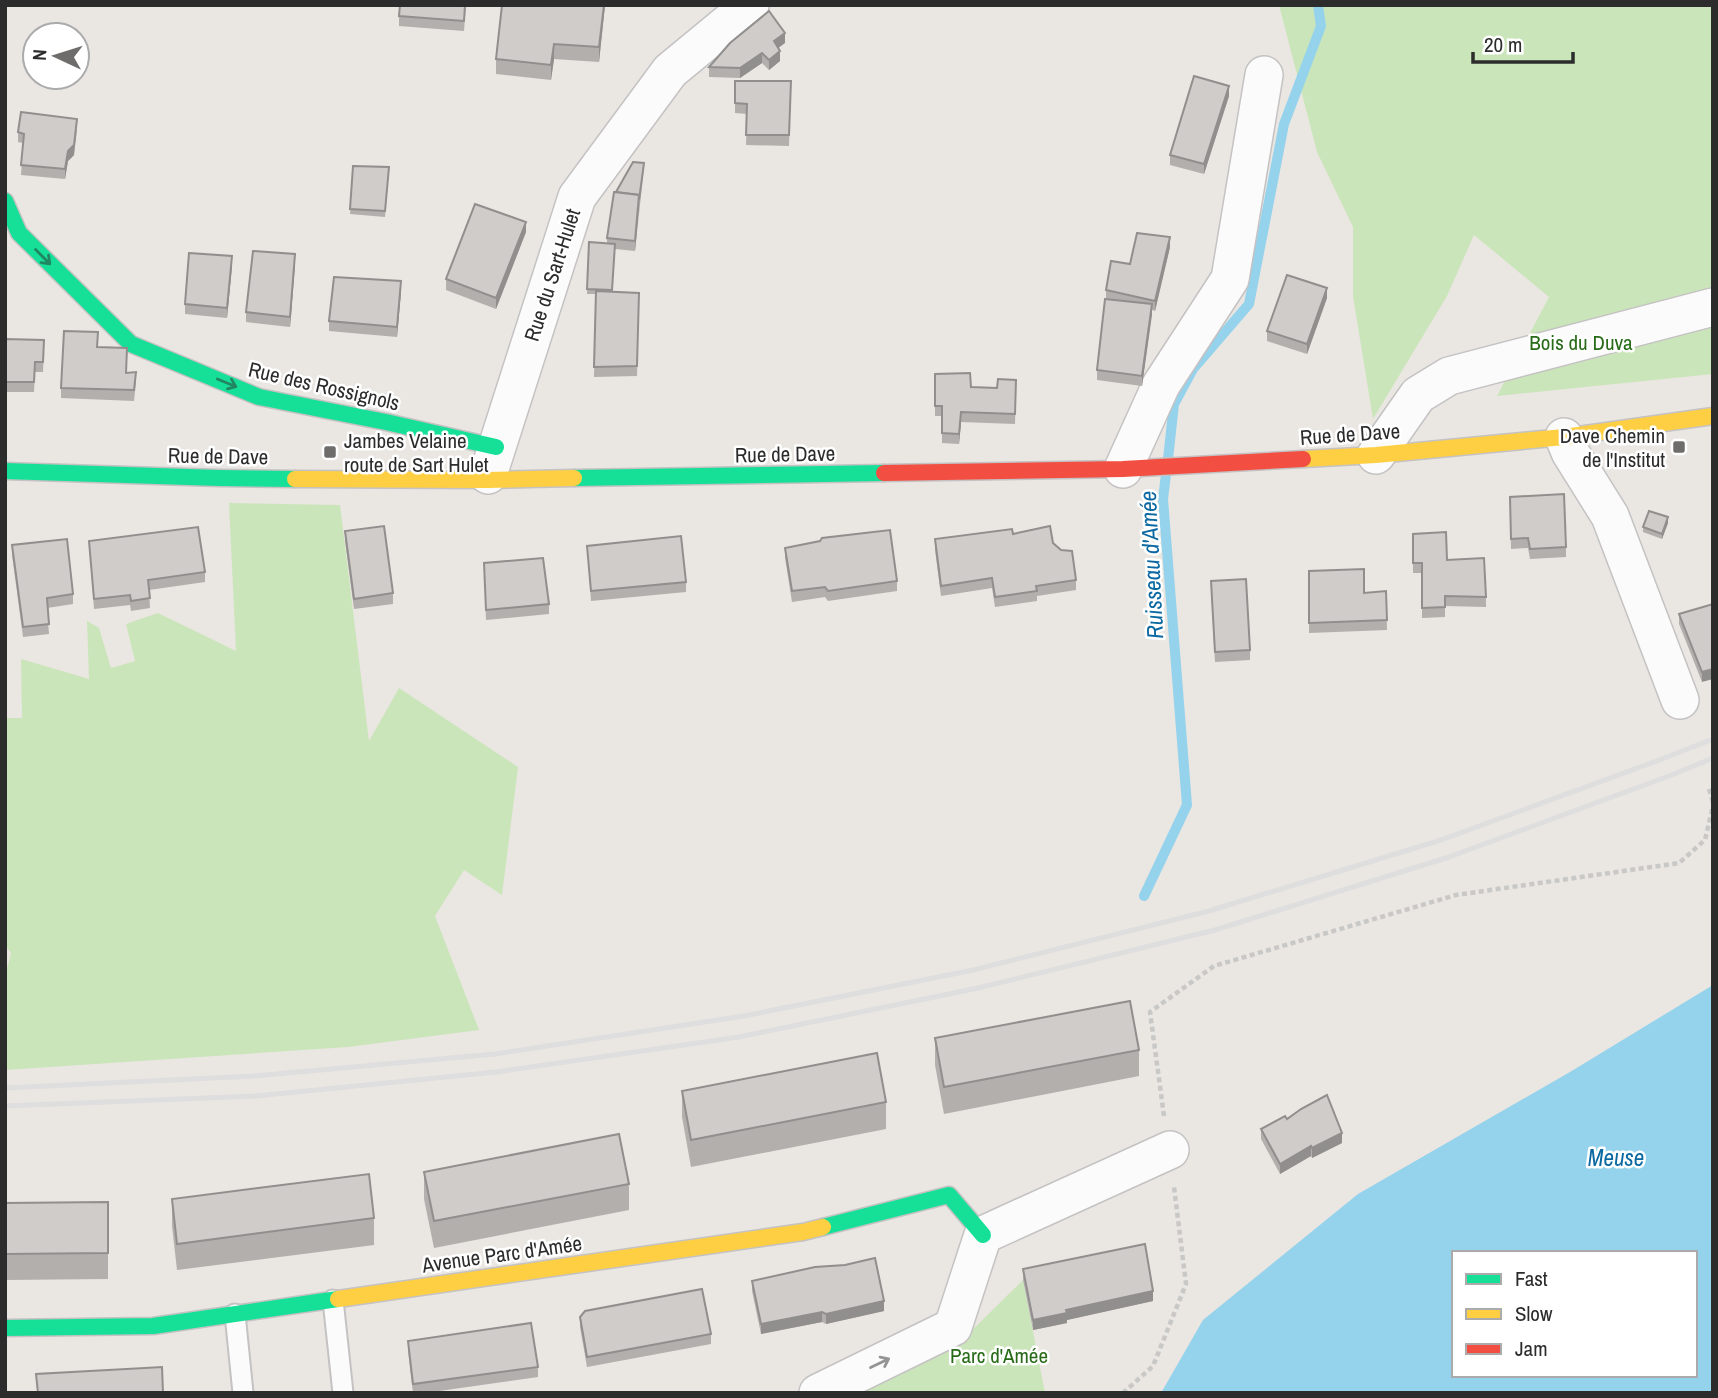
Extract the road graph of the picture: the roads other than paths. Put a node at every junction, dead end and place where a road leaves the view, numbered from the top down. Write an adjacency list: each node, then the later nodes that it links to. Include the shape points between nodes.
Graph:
1 (738, 8): 8 (street, Rue du Sart-Hulet, via 670,71 577,197)
2 (1264, 75): 9 (street, via 1230,279 1161,385)
3 (5, 201): 8 (main road, Rue des Rossignols, one-way to 8, via 19,233 131,344 259,397 386,422)
4 (1713, 307): 7 (street, via 1449,376 1418,395)
5 (1713, 416): 6 (main road, Rue de Dave)
6 (1563, 437): 7 (main road, Rue de Dave); 11 (street, via 1610,516)
7 (1376, 455): 9 (main road, Rue de Dave)
8 (491, 464): 9 (main road, Rue de Dave); 10 (main road, Rue de Dave, via 219,478)
9 (1124, 469)
10 (5, 471)
11 (1680, 700)
12 (1170, 1150): 13 (street)
13 (983, 1235): 14 (main road, Avenue Parc d'Amée, via 948,1195 803,1232); 19 (street, one-way to 13, via 953,1327)
14 (333, 1300): 15 (main road, Avenue Parc d'Amée); 18 (lane)
15 (235, 1314): 16 (main road, Avenue Parc d'Amée, via 153,1326); 17 (lane)
16 (5, 1328)
17 (243, 1393)
18 (343, 1393)
19 (818, 1393)

